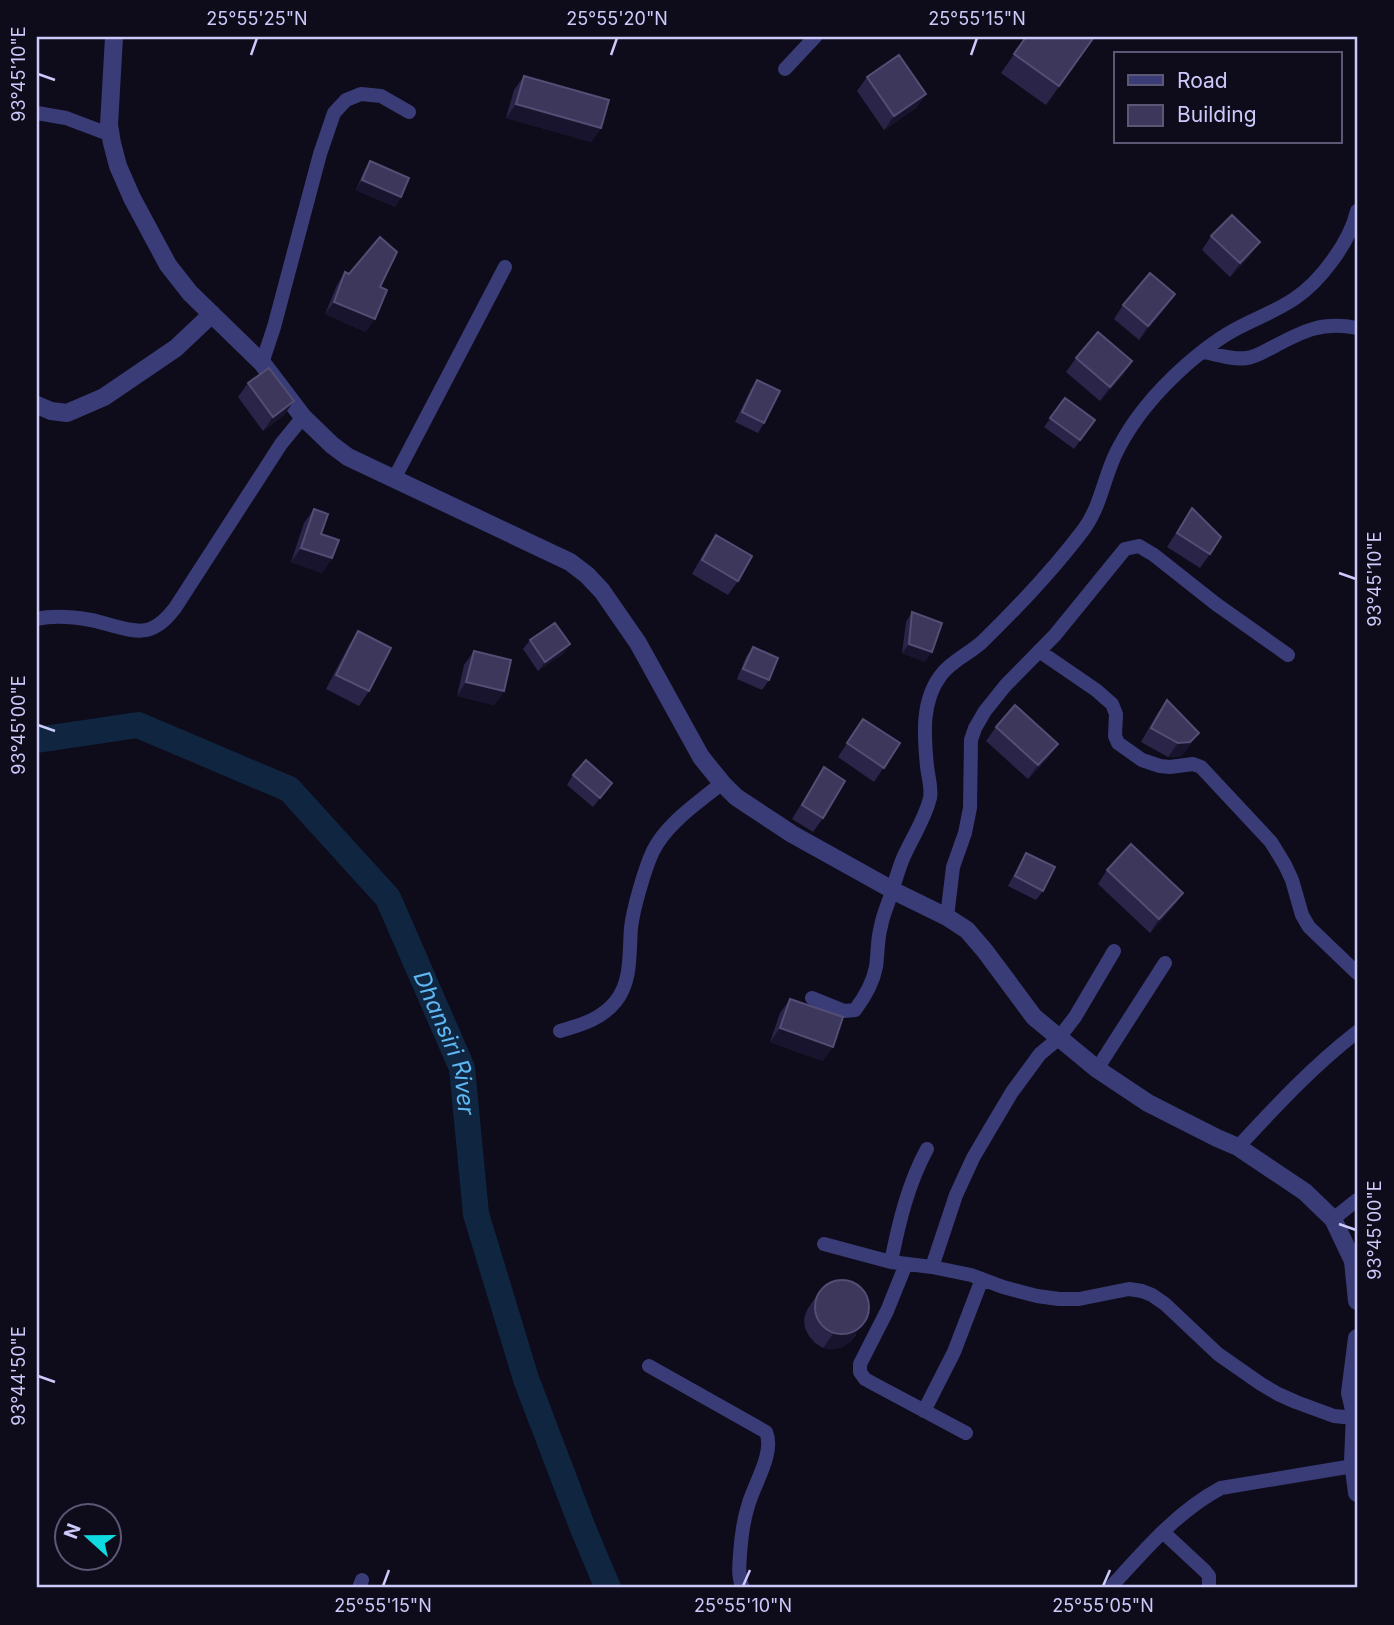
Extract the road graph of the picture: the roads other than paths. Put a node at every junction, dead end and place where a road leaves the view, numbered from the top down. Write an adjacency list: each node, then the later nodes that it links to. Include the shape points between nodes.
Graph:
1 (114, 37): 6 (street)
2 (815, 37): 3 (street)
3 (785, 69)
4 (409, 112): 12 (street, via 381,96 362,94 346,100 334,113)
5 (37, 113): 6 (street)
6 (111, 135): 9 (street, via 132,198 168,265)
7 (1357, 211): 11 (street, via 1338,254 1297,298 1236,329)
8 (505, 267): 15 (street)
9 (212, 314): 12 (street); 13 (street, via 176,348 103,397 67,413)
10 (1357, 328): 11 (street, via 1303,331 1251,358)
11 (1203, 352): 20 (street, via 1164,386 1135,421 1116,452 1086,526 1024,599 978,645 942,672 932,688 925,724 930,798 904,855)
12 (261, 362): 14 (street)
13 (37, 405)
14 (303, 417): 15 (street, via 348,457); 16 (street, via 165,621 149,630 134,631 73,617)
15 (394, 479): 19 (street, via 570,562 587,575 638,643 701,757)
16 (37, 619)
17 (1039, 651): 18 (street, via 1125,549 1139,547); 21 (street, via 975,727 970,808); 24 (street, via 1112,704 1118,743 1160,766 1201,767 1271,842 1309,927)
18 (1288, 656)
19 (722, 783): 20 (street, via 792,834); 26 (street, via 676,821 653,852 631,927 628,969 616,1001 590,1022)
20 (895, 891): 21 (street); 25 (street, via 879,931 876,968 855,1010 844,1011)
21 (941, 914): 28 (street, via 967,930 1034,1017)
22 (1114, 951): 28 (street)
23 (1165, 963): 29 (street)
24 (1357, 973)
25 (811, 998)
26 (560, 1031)
27 (1357, 1032): 30 (street, via 1286,1095)
28 (1058, 1039): 29 (street); 36 (street, via 1040,1054 1012,1092 974,1158)
29 (1097, 1069): 30 (street, via 1148,1103)
30 (1238, 1146): 33 (street, via 1305,1192)
31 (927, 1149): 35 (street, via 899,1222)
32 (1357, 1200): 33 (street)
33 (1333, 1220): 38 (street, via 1353,1261)
34 (824, 1244): 35 (street)
35 (899, 1263): 36 (street); 41 (street, via 887,1311 860,1372)
36 (932, 1267): 37 (street)
37 (982, 1279): 41 (street, via 954,1352); 42 (street, via 1059,1299 1142,1291 1165,1304 1218,1354 1278,1394 1334,1416)
38 (1357, 1301)
39 (1357, 1338): 42 (street, via 1350,1393)
40 (649, 1366): 47 (street, via 766,1432 770,1440 742,1536 739,1564)
41 (924, 1411): 43 (street)
42 (1355, 1414): 44 (street)
43 (966, 1433)
44 (1353, 1466): 45 (street); 46 (street, via 1221,1488 1202,1498)
45 (1357, 1493)
46 (1163, 1532): 48 (street); 49 (street, via 1205,1571)
47 (743, 1588)
48 (1110, 1588)
49 (1209, 1588)

